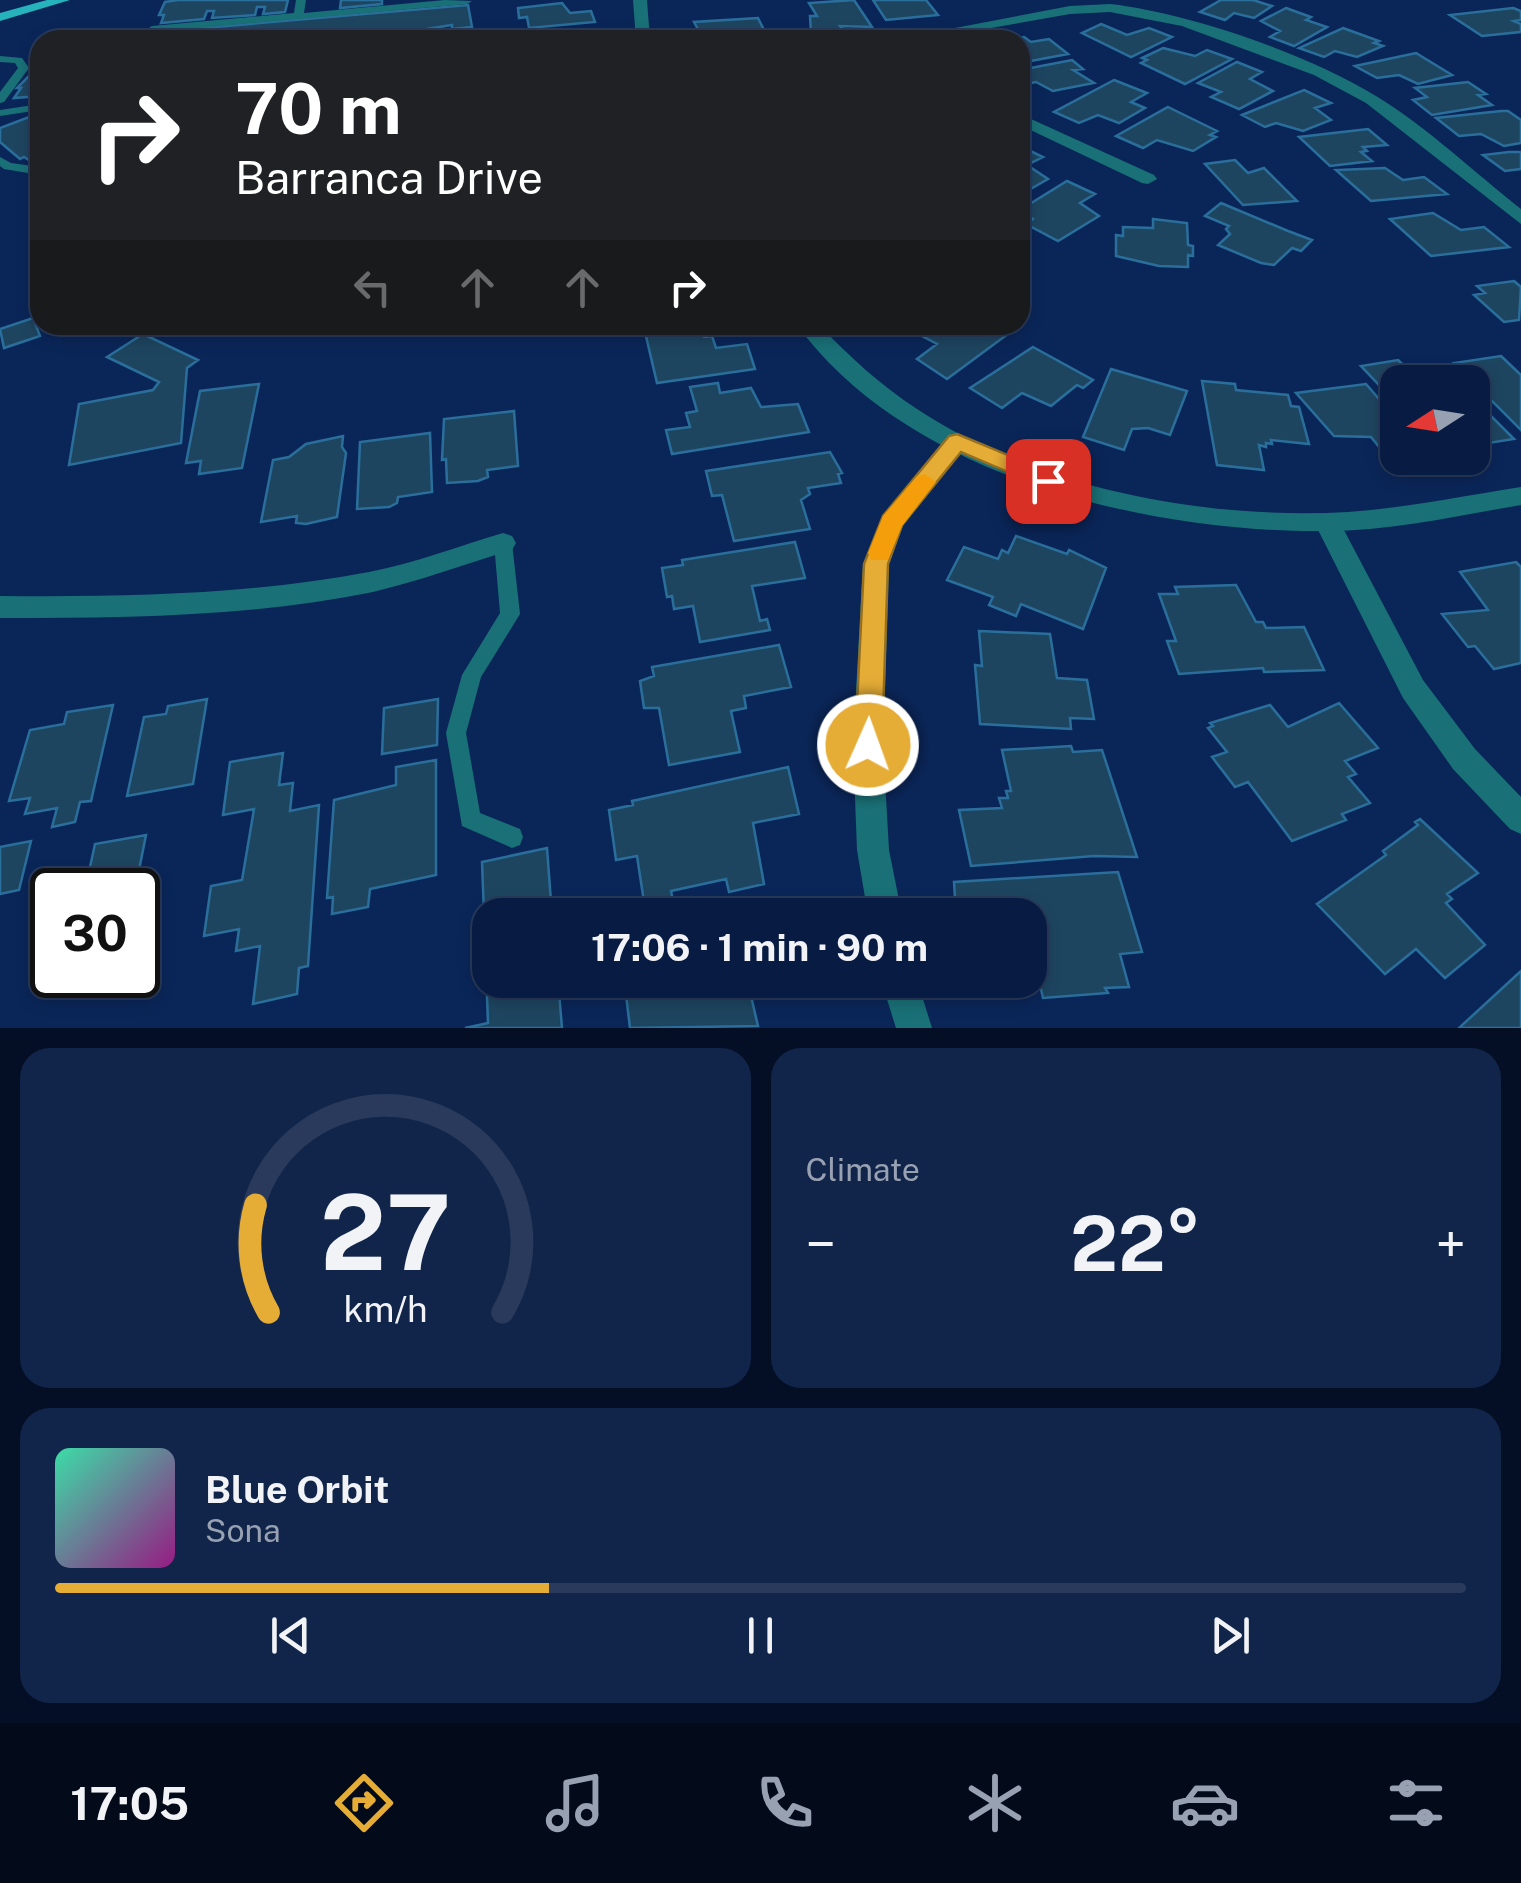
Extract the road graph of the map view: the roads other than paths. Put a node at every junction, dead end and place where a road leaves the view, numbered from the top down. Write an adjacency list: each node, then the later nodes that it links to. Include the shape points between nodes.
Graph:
1 (63, 0): 6 (main road)
2 (301, 0): 5 (lane)
3 (640, 0): 8 (street)
4 (467, 1): 5 (lane)
5 (298, 16): 7 (lane)
6 (0, 17)
7 (152, 29)
8 (643, 30)
9 (968, 30): 18 (street, via 1110,8 1188,23 1319,72 1372,100)
10 (0, 59): 11 (lane, via 18,60 24,68)
11 (0, 100)
12 (30, 108): 13 (lane)
13 (0, 112)
14 (1030, 124): 17 (street)
15 (0, 160): 16 (lane)
16 (30, 169)
17 (1148, 179)
18 (1521, 218)
19 (817, 335): 20 (street, via 868,388)
20 (957, 442): 22 (street, via 1048,481 1157,506 1244,520); 27 (street, via 892,522 876,564 868,745)
21 (1521, 496): 22 (street)
22 (1327, 522): 25 (street, via 1413,688 1464,759)
23 (502, 543): 24 (street, via 373,581 274,597 130,608); 26 (lane, via 510,614 472,675 456,734 470,819)
24 (0, 606)
25 (1521, 820)
26 (512, 837)
27 (882, 898)
28 (904, 998): 29 (street)
29 (914, 1028)

